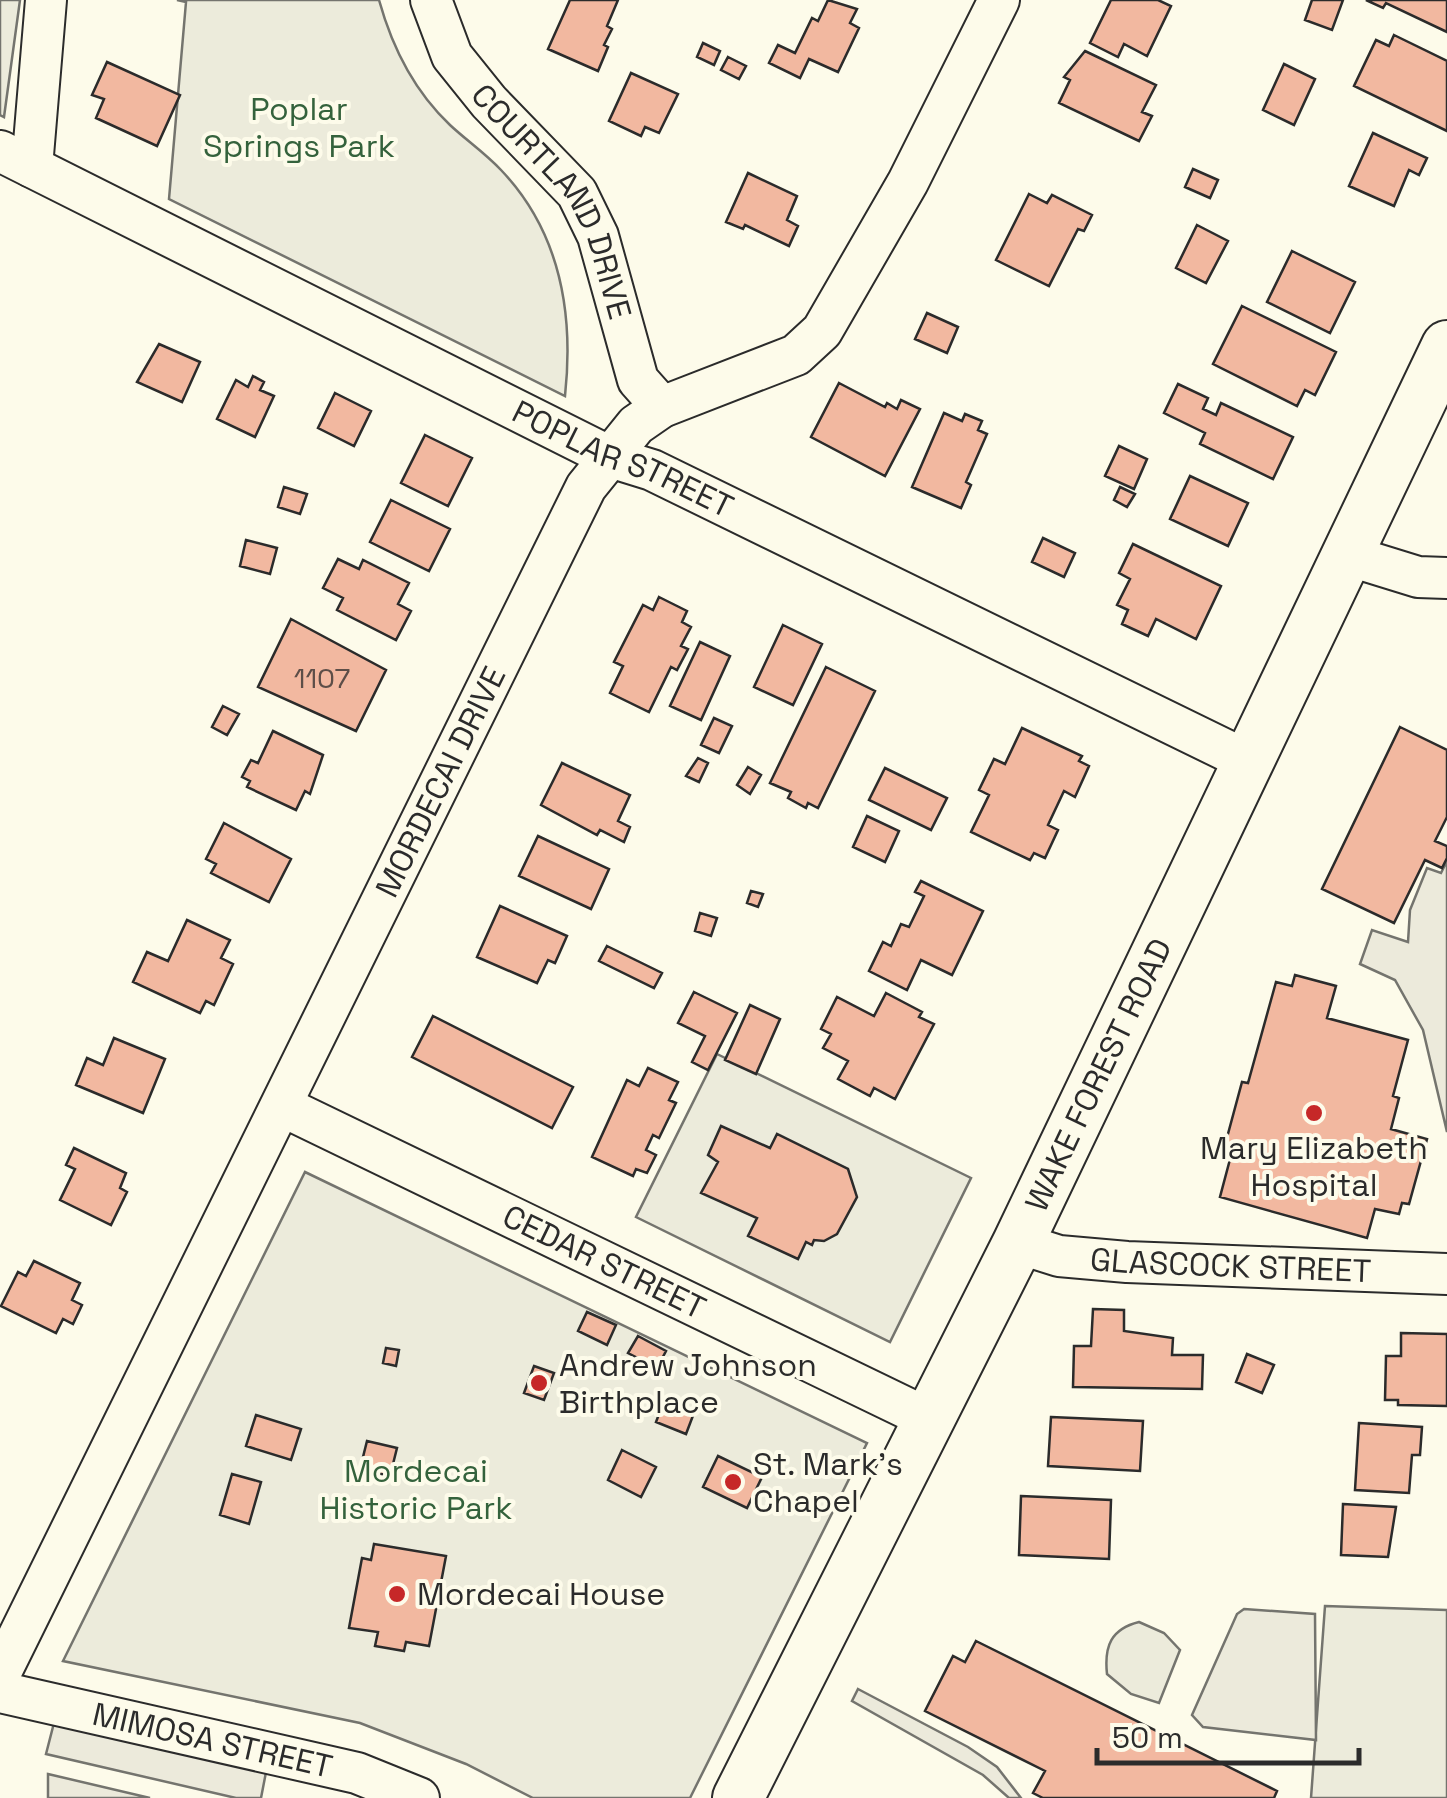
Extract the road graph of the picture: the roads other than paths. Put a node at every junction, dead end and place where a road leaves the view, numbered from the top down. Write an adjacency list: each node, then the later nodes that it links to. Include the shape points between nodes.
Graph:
1 (46, 0): 4 (street)
2 (430, 0): 6 (street, COURTLAND DRIVE, via 452,56 576,194 598,236 638,380)
3 (999, 0): 6 (street, MORDECAI DRIVE, via 908,182 822,332 796,355)
4 (16, 159): 7 (street, POPLAR STREET)
5 (1447, 346): 8 (main road, WAKE FOREST ROAD)
6 (662, 407): 7 (street, MORDECAI DRIVE, via 636,425)
7 (610, 457): 10 (street, POPLAR STREET, via 652,470); 11 (street, MORDECAI DRIVE, via 586,488)
8 (1350, 556): 9 (street, via 1418,578); 10 (main road, WAKE FOREST ROAD)
9 (1447, 578)
10 (1250, 762): 12 (main road, WAKE FOREST ROAD)
11 (282, 1106): 14 (street, CEDAR STREET); 15 (street, MORDECAI DRIVE)
12 (1018, 1243): 13 (street, GLASCOCK STREET, via 1059,1256 1127,1262); 14 (main road, WAKE FOREST ROAD)
13 (1447, 1274)
14 (927, 1418): 18 (main road, WAKE FOREST ROAD)
15 (0, 1674)
16 (0, 1692): 17 (street, MIMOSA STREET, via 357,1773)
17 (419, 1798)
18 (738, 1798)

